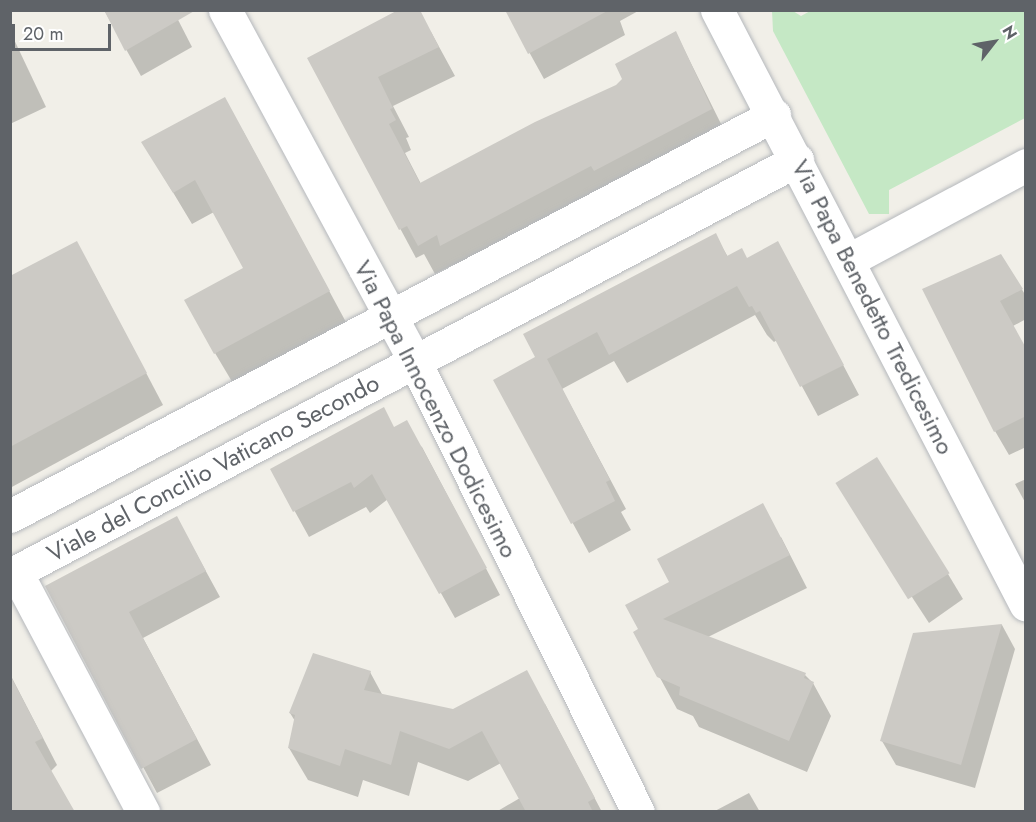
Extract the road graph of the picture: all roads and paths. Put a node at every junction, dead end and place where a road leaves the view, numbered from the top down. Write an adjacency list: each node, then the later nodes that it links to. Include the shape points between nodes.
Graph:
1 (225, 10): 7 (street, Via Papa Innocenzo Dodicesimo)
2 (720, 11): 3 (street, Via Papa Benedetto Tredicesimo)
3 (774, 116): 4 (street, Via Papa Benedetto Tredicesimo); 7 (street, Viale del Concilio Vaticano Secondo)
4 (797, 160): 6 (street, Via Papa Benedetto Tredicesimo); 8 (street, Viale del Concilio Vaticano Secondo)
5 (1026, 165): 6 (street)
6 (849, 260): 11 (street, Via Papa Benedetto Tredicesimo)
7 (391, 317): 8 (street, Via Papa Innocenzo Dodicesimo); 9 (street, Viale del Concilio Vaticano Secondo)
8 (415, 362): 10 (street, Viale del Concilio Vaticano Secondo); 13 (street, Via Papa Innocenzo Dodicesimo)
9 (10, 516)
10 (13, 573): 12 (street)
11 (1026, 605)
12 (143, 812)
13 (638, 812)

